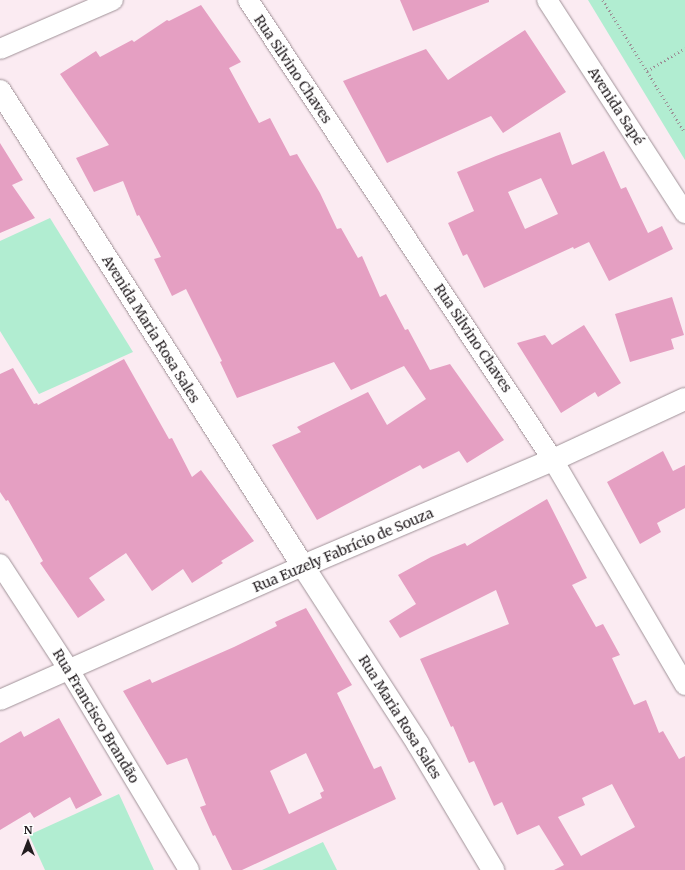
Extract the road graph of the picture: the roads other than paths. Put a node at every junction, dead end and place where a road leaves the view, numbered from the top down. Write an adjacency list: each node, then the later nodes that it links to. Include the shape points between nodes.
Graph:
1 (113, 0): 4 (street)
2 (248, 0): 8 (street, Rua Silvino Chaves)
3 (547, 0): 6 (street, Avenida Sapé)
4 (0, 48)
5 (0, 91): 10 (main road, Avenida Maria Rosa Sales)
6 (685, 213)
7 (685, 399): 8 (main road, Rua Euzely Fabrício de Souza)
8 (553, 460): 10 (main road, Rua Euzely Fabrício de Souza); 12 (street, Rua Silvino Chaves)
9 (0, 564): 11 (street, Rua Francisco Brandão)
10 (303, 566): 11 (street, Rua Euzely Fabrício de Souza); 15 (main road, Rua Maria Rosa Sales, via 418,744)
11 (69, 670): 13 (street, Rua Euzely Fabrício de Souza); 14 (street, Rua Francisco Brandão)
12 (685, 685)
13 (0, 700)
14 (189, 870)
15 (493, 870)

